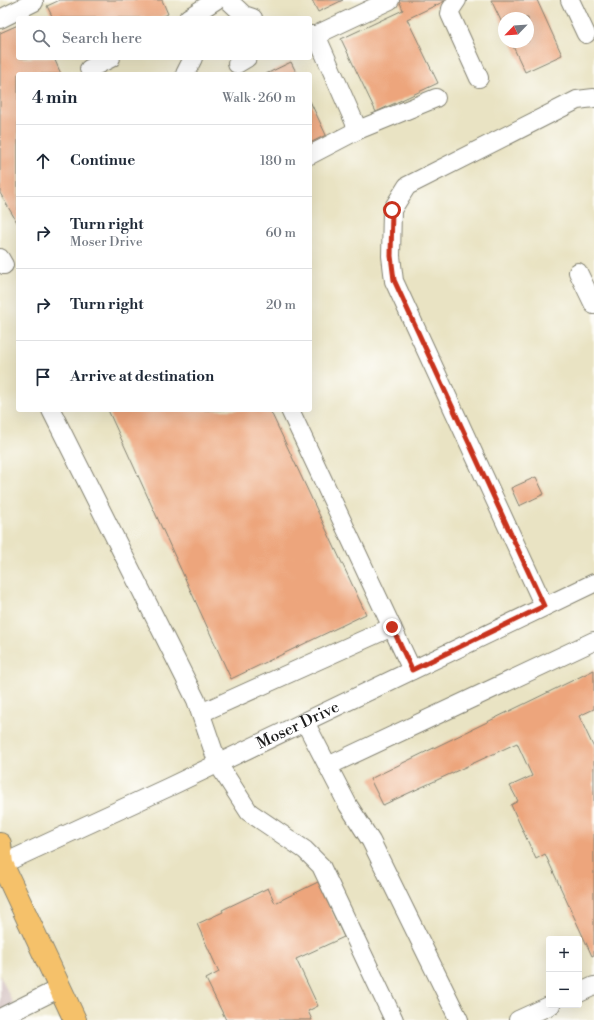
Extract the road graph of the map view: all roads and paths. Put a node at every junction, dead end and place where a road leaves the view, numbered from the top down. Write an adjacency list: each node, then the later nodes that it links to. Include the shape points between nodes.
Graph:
1 (220, 0): 7 (street)
2 (228, 0): 8 (street)
3 (390, 0): 11 (street)
4 (457, 0): 16 (street, via 450,8 450,14)
5 (570, 0): 10 (street)
6 (34, 2): 9 (street)
7 (201, 9)
8 (247, 16)
9 (0, 19)
10 (586, 34)
11 (313, 35): 19 (street)
12 (107, 60): 14 (street)
13 (192, 60): 15 (street)
14 (89, 69)
15 (186, 72)
16 (478, 78)
17 (436, 98): 19 (street)
18 (594, 98): 26 (street, via 577,100 407,186 392,210 391,256 394,280)
19 (358, 130): 20 (street)
20 (312, 154)
21 (578, 272): 22 (street)
22 (594, 305)
23 (52, 412): 30 (street)
24 (291, 412): 27 (street)
25 (594, 583): 26 (street, Moser Drive)
26 (544, 606): 29 (street, Moser Drive)
27 (392, 627): 29 (street); 30 (street)
28 (594, 640): 33 (street)
29 (412, 670): 31 (street, Moser Drive)
30 (201, 713): 32 (street)
31 (305, 722): 32 (street, Moser Drive); 33 (street)
32 (218, 764): 34 (street, Moser Drive); 41 (street, via 248,812 305,850 321,866)
33 (328, 766): 42 (street, via 348,805 371,841)
34 (0, 859): 36 (main road)
35 (594, 986): 37 (street)
36 (60, 988): 39 (street); 40 (main road)
37 (582, 992)
38 (546, 1007): 43 (street)
39 (0, 1018)
40 (75, 1020)
41 (394, 1020)
42 (459, 1020)
43 (518, 1020)

